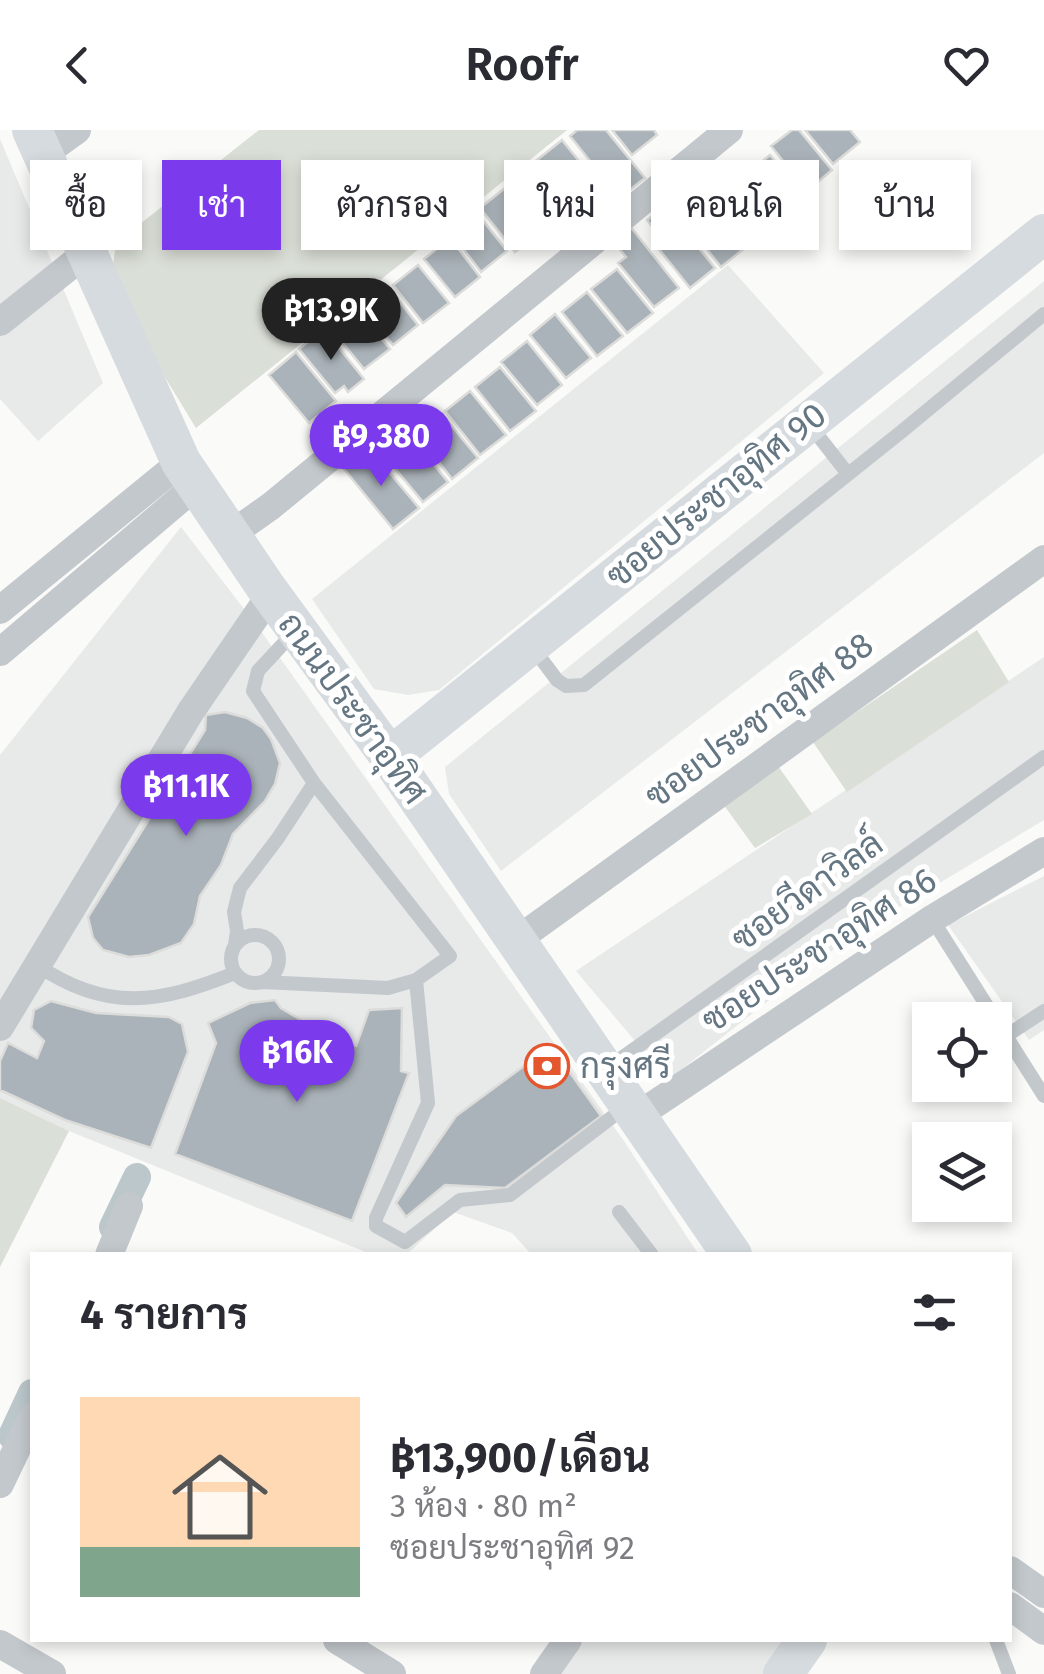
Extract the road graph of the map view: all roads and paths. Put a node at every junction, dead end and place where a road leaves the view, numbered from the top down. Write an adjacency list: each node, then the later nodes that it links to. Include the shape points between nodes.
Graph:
1 (78, 130): 3 (street)
2 (728, 130): 11 (street)
3 (37, 143): 5 (main road, ถนนประชาอุทิศ)
4 (1044, 234): 8 (main road, ซอยประชาอุทิศ 90)
5 (85, 254): 7 (street); 9 (main road, ถนนประชาอุทิศ)
6 (1044, 314): 10 (lane)
7 (0, 322)
8 (808, 422): 10 (lane); 16 (main road, ซอยประชาอุทิศ 90)
9 (189, 473): 11 (main road, ถนนประชาอุทิศ); 14 (street); 17 (street)
10 (848, 474): 16 (lane, via 584,685 557,680)
11 (230, 535): 13 (main road, ถนนประชาอุทิศ)
12 (1044, 559): 23 (street, ซอยประชาอุทิศ 88)
13 (271, 594): 15 (main road, ถนนประชาอุทิศ); 25 (street)
14 (0, 610)
15 (297, 630): 19 (main road, ถนนประชาอุทิศ); 20 (lane, via 258,670 254,692)
16 (530, 644): 19 (main road, ซอยประชาอุทิศ 90)
17 (0, 652)
18 (1044, 757): 34 (lane, ซอยวีดาวิลล์)
19 (390, 758): 23 (main road, ถนนประชาอุทิศ)
20 (314, 782): 24 (lane, via 240,888); 27 (lane, via 450,956)
21 (1044, 850): 22 (street, ซอยประชาอุทิศ 86)
22 (932, 920): 29 (lane); 36 (street, ซอยประชาอุทิศ 86)
23 (517, 940): 34 (main road, ถนนประชาอุทิศ)
24 (235, 945): 26 (lane); 28 (lane, via 248,936 271,941 278,964)
25 (36, 964): 26 (lane, via 87,993 121,998 182,992); 31 (street)
26 (235, 972): 28 (lane)
27 (416, 980): 28 (lane, via 388,988); 36 (lane, via 428,1103 375,1222 402,1242 460,1200 510,1196)
28 (262, 982)
29 (984, 1002)
30 (1044, 1011): 32 (lane)
31 (0, 1027)
32 (1012, 1032)
33 (1012, 1045): 35 (lane)
34 (604, 1070): 36 (main road, ถนนประชาอุทิศ)
35 (1044, 1096)
36 (633, 1110): 41 (main road, ถนนประชาอุทิศ)
37 (129, 1206): 39 (street)
38 (619, 1212): 40 (lane)
39 (110, 1252)
40 (650, 1252)
41 (730, 1252)
42 (26, 1449): 43 (street)
43 (0, 1484)
44 (1012, 1571): 45 (street)
45 (1044, 1594)
46 (1012, 1607): 47 (street)
47 (1044, 1631)
48 (340, 1642): 54 (street)
49 (567, 1642): 55 (street)
50 (806, 1642): 56 (main road)
51 (997, 1642): 57 (lane)
52 (0, 1644): 53 (street)
53 (52, 1674)
54 (392, 1674)
55 (544, 1674)
56 (782, 1674)
57 (1008, 1674)

